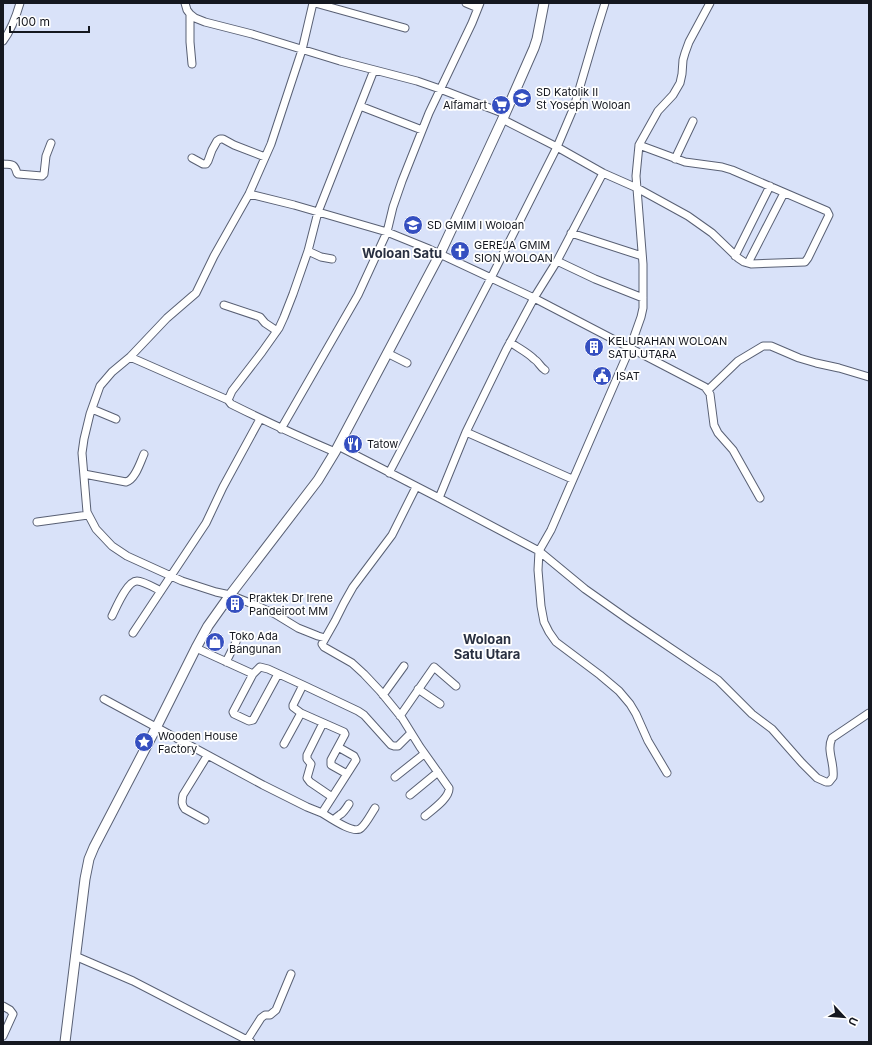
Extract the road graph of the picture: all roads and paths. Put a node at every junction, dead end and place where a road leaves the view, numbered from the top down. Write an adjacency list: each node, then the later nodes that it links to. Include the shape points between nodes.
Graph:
1 (20, 3): 11 (street, via 9,34)
2 (185, 3): 9 (street)
3 (314, 3): 10 (street); 12 (street)
4 (466, 3): 8 (street)
5 (544, 3): 17 (main road, via 534,48)
6 (605, 3): 22 (street, via 574,107)
7 (710, 3): 21 (street, via 689,42 683,60 680,83 658,111)
8 (479, 5): 15 (street)
9 (190, 14): 12 (street, via 205,22); 13 (street)
10 (405, 28)
11 (3, 41)
12 (302, 50): 14 (street); 23 (street)
13 (192, 64)
14 (374, 70): 15 (street); 16 (street)
15 (440, 89): 17 (street); 19 (street)
16 (360, 106): 19 (street); 32 (street)
17 (504, 117): 22 (street); 36 (main road)
18 (693, 121): 25 (street)
19 (422, 130): 33 (street, via 393,207)
20 (51, 143): 26 (street, via 42,176 18,174 14,166)
21 (639, 145): 25 (street); 29 (street)
22 (557, 147): 27 (street); 42 (street)
23 (265, 157): 24 (street, via 220,139 206,164); 31 (street)
24 (192, 158)
25 (676, 159): 28 (street, via 722,167)
26 (3, 164)
27 (603, 173): 29 (street); 34 (street)
28 (770, 186): 30 (street); 38 (street)
29 (637, 188): 37 (street); 38 (street, via 701,225)
30 (784, 193): 41 (street); 41 (street, via 829,213 811,253 804,262)
31 (249, 194): 32 (street); 50 (street, via 196,293 164,321)
32 (318, 212): 33 (street); 35 (street)
33 (387, 232): 36 (street); 59 (street, via 358,295)
34 (571, 234): 37 (street); 40 (street)
35 (308, 251): 39 (street); 46 (street)
36 (440, 254): 42 (street); 49 (main road)
37 (642, 256): 44 (street)
38 (735, 256): 41 (street)
39 (332, 259)
40 (556, 260): 43 (street); 44 (street)
41 (748, 263)
42 (492, 278): 43 (street); 63 (street)
43 (534, 298): 47 (street); 48 (street)
44 (643, 298): 48 (street, via 641,317)
45 (224, 305): 46 (street, via 260,317)
46 (277, 332): 55 (street)
47 (510, 342): 52 (street, via 531,356); 60 (street)
48 (630, 348): 54 (street); 65 (street)
49 (387, 353): 51 (street); 61 (main road)
50 (130, 357): 55 (street); 56 (street, via 104,380)
51 (407, 363)
52 (545, 370)
53 (869, 377): 54 (street, via 799,358 771,346 762,346 738,361)
54 (708, 390): 68 (street, via 714,425 733,450)
55 (228, 400): 58 (street)
56 (92, 409): 57 (street); 64 (street, via 82,447)
57 (116, 419)
58 (260, 419): 59 (street); 72 (street, via 206,523)
59 (281, 429): 61 (street)
60 (466, 432): 65 (street); 67 (street)
61 (336, 449): 63 (street); 74 (main road, via 318,480)
62 (144, 454): 64 (street, via 130,481)
63 (389, 473): 66 (street)
64 (84, 474): 69 (street)
65 (572, 479): 71 (street, via 551,530)
66 (416, 487): 67 (street); 77 (street, via 392,535 353,587)
67 (439, 498): 71 (street)
68 (760, 498)
69 (88, 515): 70 (street); 72 (street, via 104,539 119,552)
70 (37, 522)
71 (539, 551): 91 (street, via 622,616 718,680 752,714 772,729 822,781 829,782 833,777 829,750 832,738); 101 (street, via 541,606 549,632 556,642 619,691 636,714)
72 (171, 576): 73 (street); 74 (street)
73 (161, 591): 75 (street, via 138,581 132,582); 76 (street)
74 (230, 595): 77 (street); 79 (main road)
75 (112, 616)
76 (133, 633)
77 (324, 638): 87 (street, via 324,647 352,663)
78 (236, 642): 80 (street)
79 (196, 648): 80 (street); 94 (main road)
80 (226, 662): 82 (street)
81 (404, 666): 87 (street)
82 (253, 674): 83 (street, via 260,667); 83 (street, via 233,712 250,721 253,720)
83 (278, 674): 84 (street)
84 (303, 685): 90 (street, via 293,706); 95 (street, via 358,711 391,745 398,746)
85 (456, 686): 86 (street, via 434,667)
86 (418, 689): 89 (street); 92 (street)
87 (383, 695): 92 (street)
88 (104, 699): 94 (street)
89 (440, 704)
90 (301, 713): 93 (street); 96 (street)
91 (869, 713)
92 (400, 716): 95 (street)
93 (322, 723): 97 (street, via 345,734); 105 (street, via 307,756 312,764 307,778)
94 (156, 728): 99 (street); 112 (main road, via 89,859)
95 (411, 733): 98 (street)
96 (284, 744)
97 (338, 747): 102 (street, via 331,765); 102 (street, via 356,759)
98 (424, 754): 100 (street); 103 (street)
99 (207, 756): 108 (street); 110 (street, via 183,795 182,801 185,809)
100 (438, 772): 104 (street); 109 (street, via 449,792)
101 (666, 773)
102 (347, 774): 105 (street)
103 (395, 777)
104 (410, 795)
105 (332, 796): 108 (street)
106 (349, 804): 111 (street)
107 (375, 808): 111 (street, via 358,830 347,828)
108 (322, 813): 111 (street)
109 (426, 816)
110 (205, 820)
111 (334, 820)
112 (75, 956): 116 (street, via 133,980); 117 (main road)
113 (290, 974): 116 (street, via 276,1010 261,1018)
114 (3, 1006): 115 (street, via 13,1014)
115 (3, 1036)
116 (249, 1041)
117 (65, 1042)

